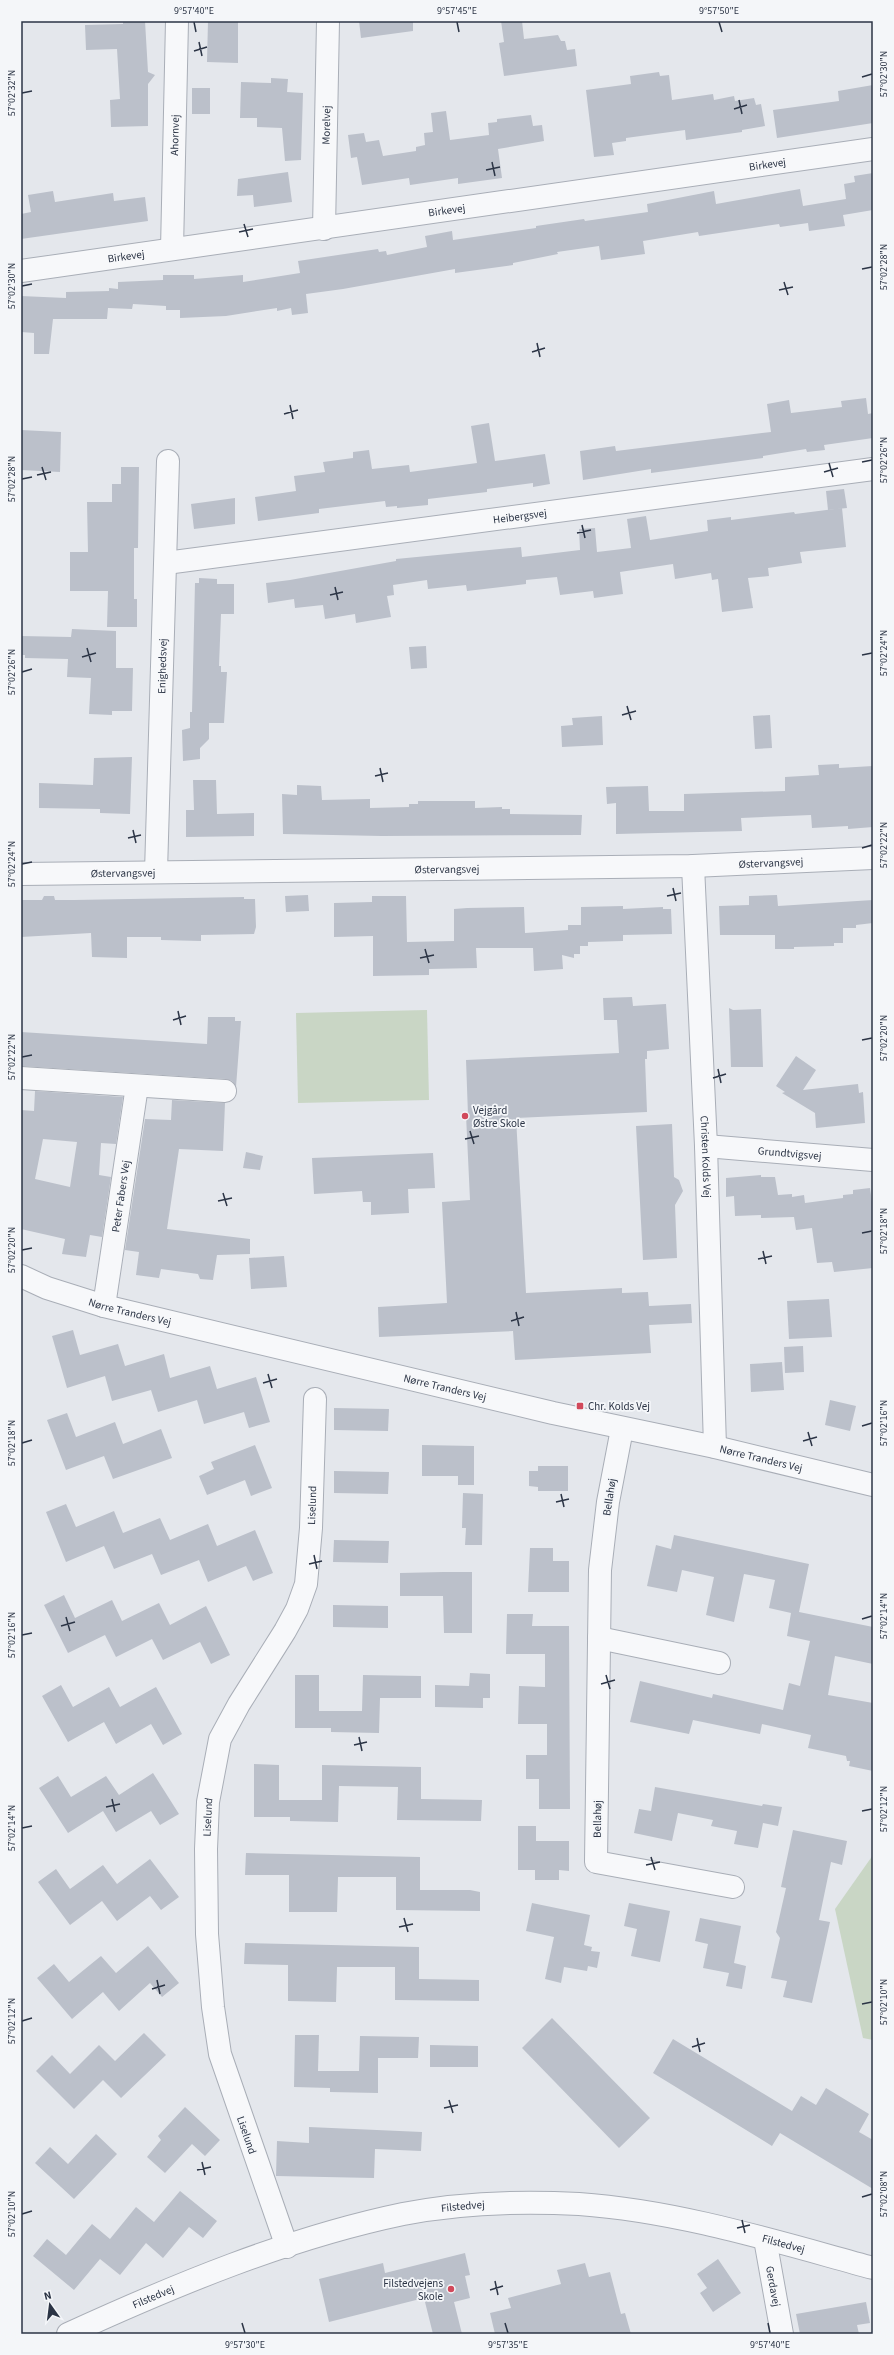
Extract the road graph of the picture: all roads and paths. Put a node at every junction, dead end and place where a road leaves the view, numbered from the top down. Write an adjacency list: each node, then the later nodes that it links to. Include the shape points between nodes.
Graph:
1 (177, 21): 5 (street, Ahornvej)
2 (328, 21): 4 (street, Morelvej)
3 (873, 149): 4 (street, Birkevej)
4 (324, 229): 5 (street, Birkevej)
5 (172, 249): 6 (street, Birkevej)
6 (21, 271)
7 (168, 461): 9 (street, Enighedsvej)
8 (873, 469): 9 (street, Heibergsvej)
9 (166, 563): 12 (street, Enighedsvej)
10 (873, 858): 11 (street, Østervangsvej)
11 (693, 866): 12 (street, Østervangsvej); 17 (street, Christen Kolds Vej)
12 (156, 872): 13 (street, Østervangsvej)
13 (21, 874)
14 (21, 1078): 15 (street)
15 (137, 1086): 16 (street); 20 (street, Peter Fabers Vej)
16 (225, 1091)
17 (706, 1146): 18 (street, Grundtvigsvej); 23 (street, Christen Kolds Vej)
18 (873, 1160)
19 (21, 1276): 20 (street, Nørre Tranders Vej, via 47,1288)
20 (104, 1306): 22 (street, Nørre Tranders Vej)
21 (315, 1399): 29 (street, Liselund, via 311,1528 306,1584 297,1609 220,1739 209,1795 206,1849 207,1934 220,2054)
22 (622, 1429): 23 (street, Nørre Tranders Vej); 25 (street, Bellahøj, via 608,1502 600,1570)
23 (716, 1447): 24 (street, Nørre Tranders Vej)
24 (873, 1485)
25 (599, 1638): 26 (street); 27 (street, Bellahøj, via 596,1862)
26 (719, 1663)
27 (733, 1887)
28 (765, 2239): 29 (street, Filstedvej, via 648,2213 578,2204 510,2204 449,2207 404,2214 343,2229); 30 (street, Filstedvej); 32 (street, Gerdavej)
29 (287, 2247): 31 (street, Filstedvej, via 143,2301)
30 (873, 2268)
31 (68, 2334)
32 (782, 2334)

